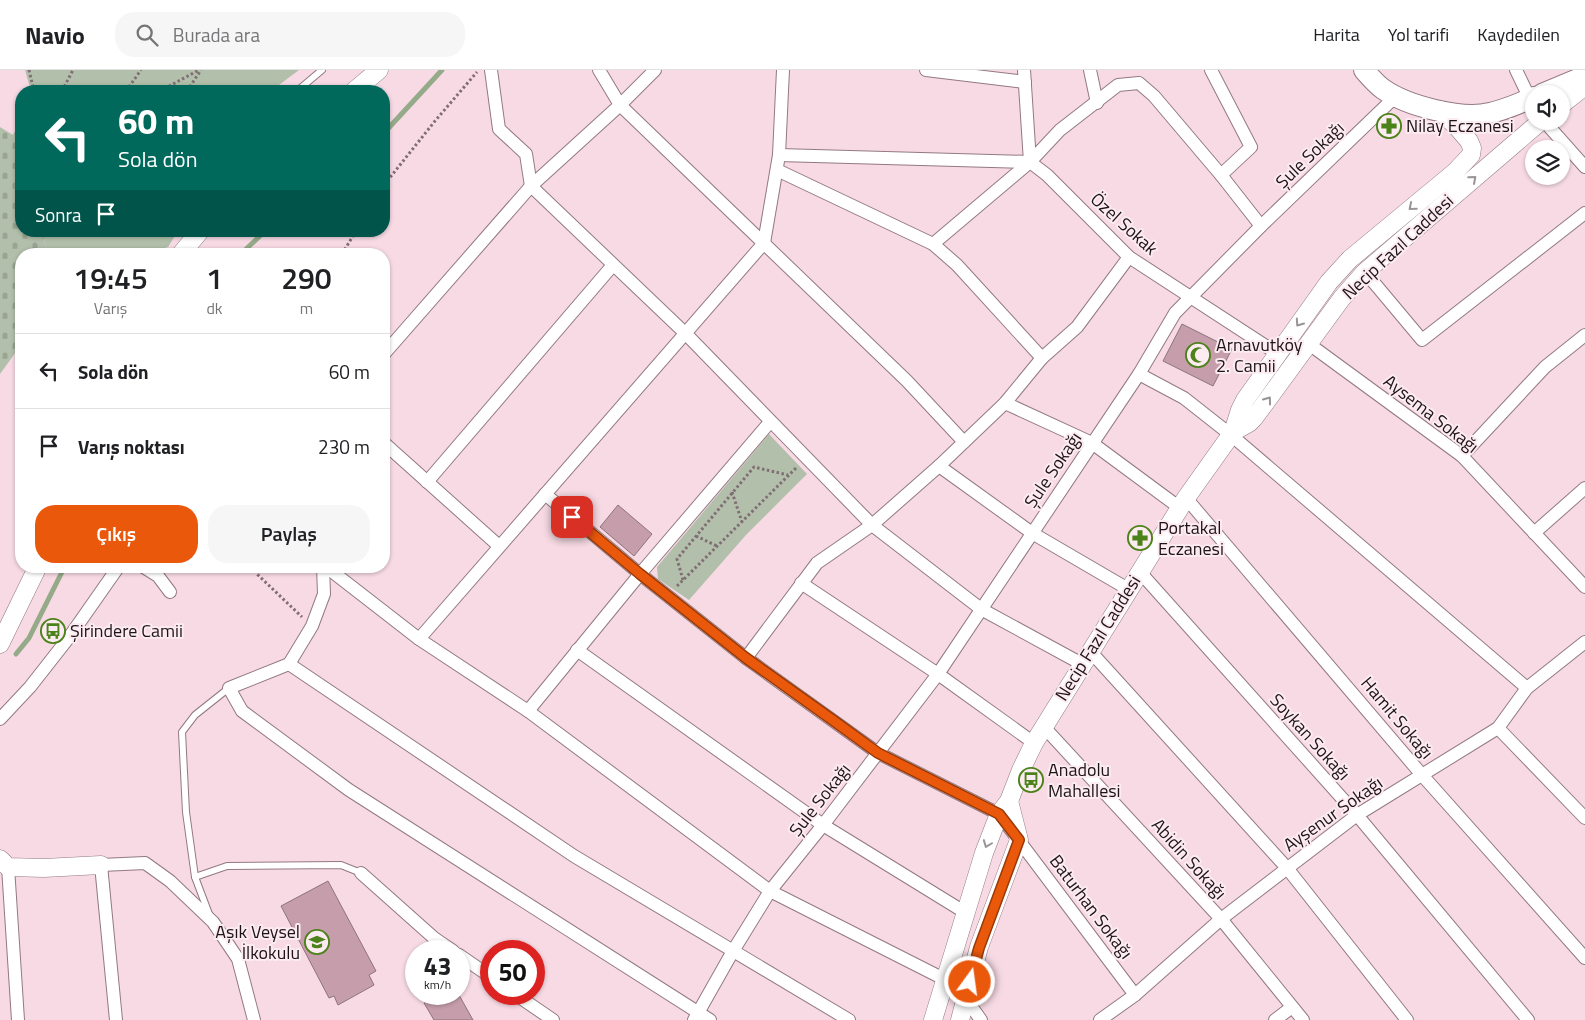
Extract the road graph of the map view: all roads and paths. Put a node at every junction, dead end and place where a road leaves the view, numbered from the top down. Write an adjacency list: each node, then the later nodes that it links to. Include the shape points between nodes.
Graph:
1 (30, 70): 19 (path)
2 (73, 70): 20 (path)
3 (141, 70): 21 (path)
4 (200, 70): 22 (path); 23 (path)
5 (322, 70): 24 (lane)
6 (379, 70): 25 (main road)
7 (479, 70): 42 (path)
8 (490, 70): 43 (street, via 499,129 526,154)
9 (599, 70): 33 (street)
10 (655, 70): 33 (street)
11 (782, 70): 37 (street)
12 (926, 70): 17 (street)
13 (1090, 70): 32 (street)
14 (1211, 70): 41 (street, via 1251,147)
15 (1364, 70): 29 (main road, via 1383,90)
16 (1516, 70): 26 (street)
17 (1025, 76): 38 (street)
18 (1585, 76): 27 (main road)
19 (33, 85)
20 (65, 85)
21 (130, 85)
22 (171, 85)
23 (191, 85)
24 (304, 85)
25 (361, 85)
26 (1527, 85)
27 (1564, 85)
28 (1585, 86): 30 (main road)
29 (1396, 96): 34 (main road); 45 (street, Şule Sokağı)
30 (1570, 98)
31 (1525, 101): 34 (main road, via 1490,113 1468,115)
32 (1097, 102): 38 (street, via 1060,130); 41 (street, via 1118,85 1139,84 1154,96)
33 (620, 105): 43 (street); 48 (street)
34 (1439, 110): 60 (main road, Necip Fazıl Caddesi, one-way to 60, via 1469,141 1471,155 1350,259 1329,282)
35 (1531, 130): 54 (main road, Necip Fazıl Caddesi, one-way to 35)
36 (1550, 130): 39 (street)
37 (779, 155): 38 (street); 40 (street)
38 (1030, 162): 49 (street); 52 (street, Özel Sokak)
39 (1585, 167)
40 (777, 170): 48 (street); 49 (street)
41 (1220, 175): 45 (street)
42 (390, 177)
43 (531, 186): 53 (street); 59 (street)
44 (1585, 213): 54 (street, via 1422,340)
45 (1261, 226): 55 (street, Şule Sokağı)
46 (195, 237): 50 (main road)
47 (352, 237): 51 (path)
48 (764, 243): 56 (street); 66 (street, via 907,381)
49 (933, 244): 61 (street, via 957,265)
50 (187, 248)
51 (346, 248)
52 (1129, 257): 55 (street, Özel Sokak); 61 (street, via 1077,327)
53 (613, 265): 56 (street); 73 (street)
54 (1365, 272): 58 (main road, Necip Fazıl Caddesi)
55 (1190, 298): 60 (street, Özel Sokak); 62 (street, Şule Sokağı, via 1175,313)
56 (686, 334): 64 (street); 76 (street)
57 (1585, 335): 69 (street, via 1545,367)
58 (1309, 344): 65 (main road, Necip Fazıl Caddesi, one-way to 58, via 1254,418); 69 (street, Aysema Sokağı)
59 (390, 347)
60 (1278, 354): 65 (main road, Necip Fazıl Caddesi, via 1240,410)
61 (1042, 358): 63 (street)
62 (1139, 374): 65 (street, via 1184,398); 67 (street, Şule Sokağı)
63 (1005, 403): 66 (street); 67 (street, Hamit Sokağı)
64 (770, 422): 70 (street); 92 (street)
65 (1232, 434): 77 (main road, Necip Fazıl Caddesi); 110 (street)
66 (964, 442): 71 (street)
67 (1092, 443): 77 (street, Hamit Sokağı); 80 (street, Şule Sokağı)
68 (390, 448): 73 (street)
69 (1462, 456): 81 (street, Aysema Sokağı)
70 (806, 458): 72 (path); 79 (street)
71 (939, 466): 79 (street); 80 (street)
72 (788, 475): 75 (path, via 754,467); 78 (path)
73 (427, 482): 83 (street)
74 (1585, 488): 81 (street)
75 (732, 492): 78 (path); 82 (path)
76 (545, 494): 83 (street); 92 (street)
77 (1183, 503): 85 (main road, Necip Fazıl Caddesi); 117 (street, Hamit Sokağı)
78 (742, 522): 84 (path)
79 (872, 525): 94 (street, via 817,563); 99 (street)
80 (1032, 533): 96 (street); 99 (street, Şule Sokağı)
81 (1534, 533): 95 (street, Aysema Sokağı)
82 (696, 536): 84 (path); 93 (path, via 677,559)
83 (499, 546): 101 (street)
84 (717, 546): 93 (path)
85 (1139, 571): 96 (main road, Necip Fazıl Caddesi); 120 (street, Soykan Sokağı)
86 (35, 573): 103 (main road)
87 (114, 573): 112 (street, via 70,636)
88 (153, 573): 97 (street)
89 (257, 573): 100 (path)
90 (324, 573): 100 (street, via 324,594)
91 (333, 573): 101 (street)
92 (640, 574): 98 (street); 104 (street)
93 (683, 580): 98 (path)
94 (801, 583): 106 (street); 108 (street)
95 (1585, 587)
96 (1128, 589): 105 (main road, Necip Fazıl Caddesi)
97 (170, 592)
98 (668, 596): 106 (street)
99 (981, 609): 105 (street); 108 (street, Şule Sokağı)
100 (312, 626): 107 (street)
101 (420, 638): 111 (street)
102 (1585, 642): 110 (street)
103 (0, 644)
104 (578, 650): 111 (street); 122 (street)
105 (1086, 657): 113 (main road, Necip Fazıl Caddesi); 126 (street)
106 (746, 658): 116 (street)
107 (289, 664): 109 (street); 134 (street, via 574,856)
108 (938, 674): 115 (street); 116 (street, Şule Sokağı)
109 (229, 688): 128 (lane, via 195,715 182,732 186,812); 141 (street, via 242,711 349,790)
110 (1527, 688): 114 (street)
111 (528, 711): 129 (street)
112 (0, 719)
113 (1044, 726): 115 (main road, Necip Fazıl Caddesi); 131 (street, Abidin Sokağı)
114 (1498, 728): 117 (street, Ayşenur Sokağı); 118 (street)
115 (1034, 743): 119 (main road, Necip Fazıl Caddesi)
116 (878, 753): 119 (street); 122 (street, Şule Sokağı)
117 (1422, 775): 120 (street, Ayşenur Sokağı); 135 (street, Hamit Sokağı)
118 (1580, 804): 121 (street)
119 (1004, 807): 123 (main road); 130 (main road, Necip Fazıl Caddesi, one-way to 130, via 984,853)
120 (1357, 815): 126 (street, Ayşenur Sokağı); 155 (street, Soykan Sokağı)
121 (1585, 818)
122 (823, 825): 129 (street, Şule Sokağı); 130 (street)
123 (1019, 840): 137 (street, Baturhan Sokağı); 138 (main road, via 979,948)
124 (4, 863): 125 (main road, via 44,868); 142 (street)
125 (101, 865): 132 (street, via 144,863 170,881); 143 (street)
126 (1287, 868): 131 (street, Ayşenur Sokağı); 154 (street)
127 (361, 873): 128 (lane, via 341,865 226,866); 133 (street)
128 (195, 877): 132 (lane)
129 (770, 891): 134 (street, Şule Sokağı); 136 (street)
130 (966, 912): 136 (main road, Necip Fazıl Caddesi)
131 (1220, 919): 137 (street, Ayşenur Sokağı); 140 (street, Abidin Sokağı)
132 (213, 922): 144 (street, via 238,959)
133 (437, 940)
134 (733, 951): 141 (street, Şule Sokağı); 147 (street)
135 (1585, 958)
136 (946, 980): 138 (street); 148 (main road, Necip Fazıl Caddesi)
137 (1135, 995): 151 (street, Ayşenur Sokağı)
138 (966, 999): 149 (main road); 150 (street)
139 (531, 1005): 145 (street)
140 (1292, 1007): 152 (street); 153 (street, Abidin Sokağı)
141 (696, 1016): 146 (street)
142 (18, 1020)
143 (116, 1020)
144 (254, 1020)
145 (553, 1020)
146 (710, 1020)
147 (849, 1020)
148 (933, 1020)
149 (960, 1020)
150 (981, 1020)
151 (1100, 1020)
152 (1275, 1020)
153 (1303, 1020)
154 (1408, 1020)
155 (1528, 1020)

